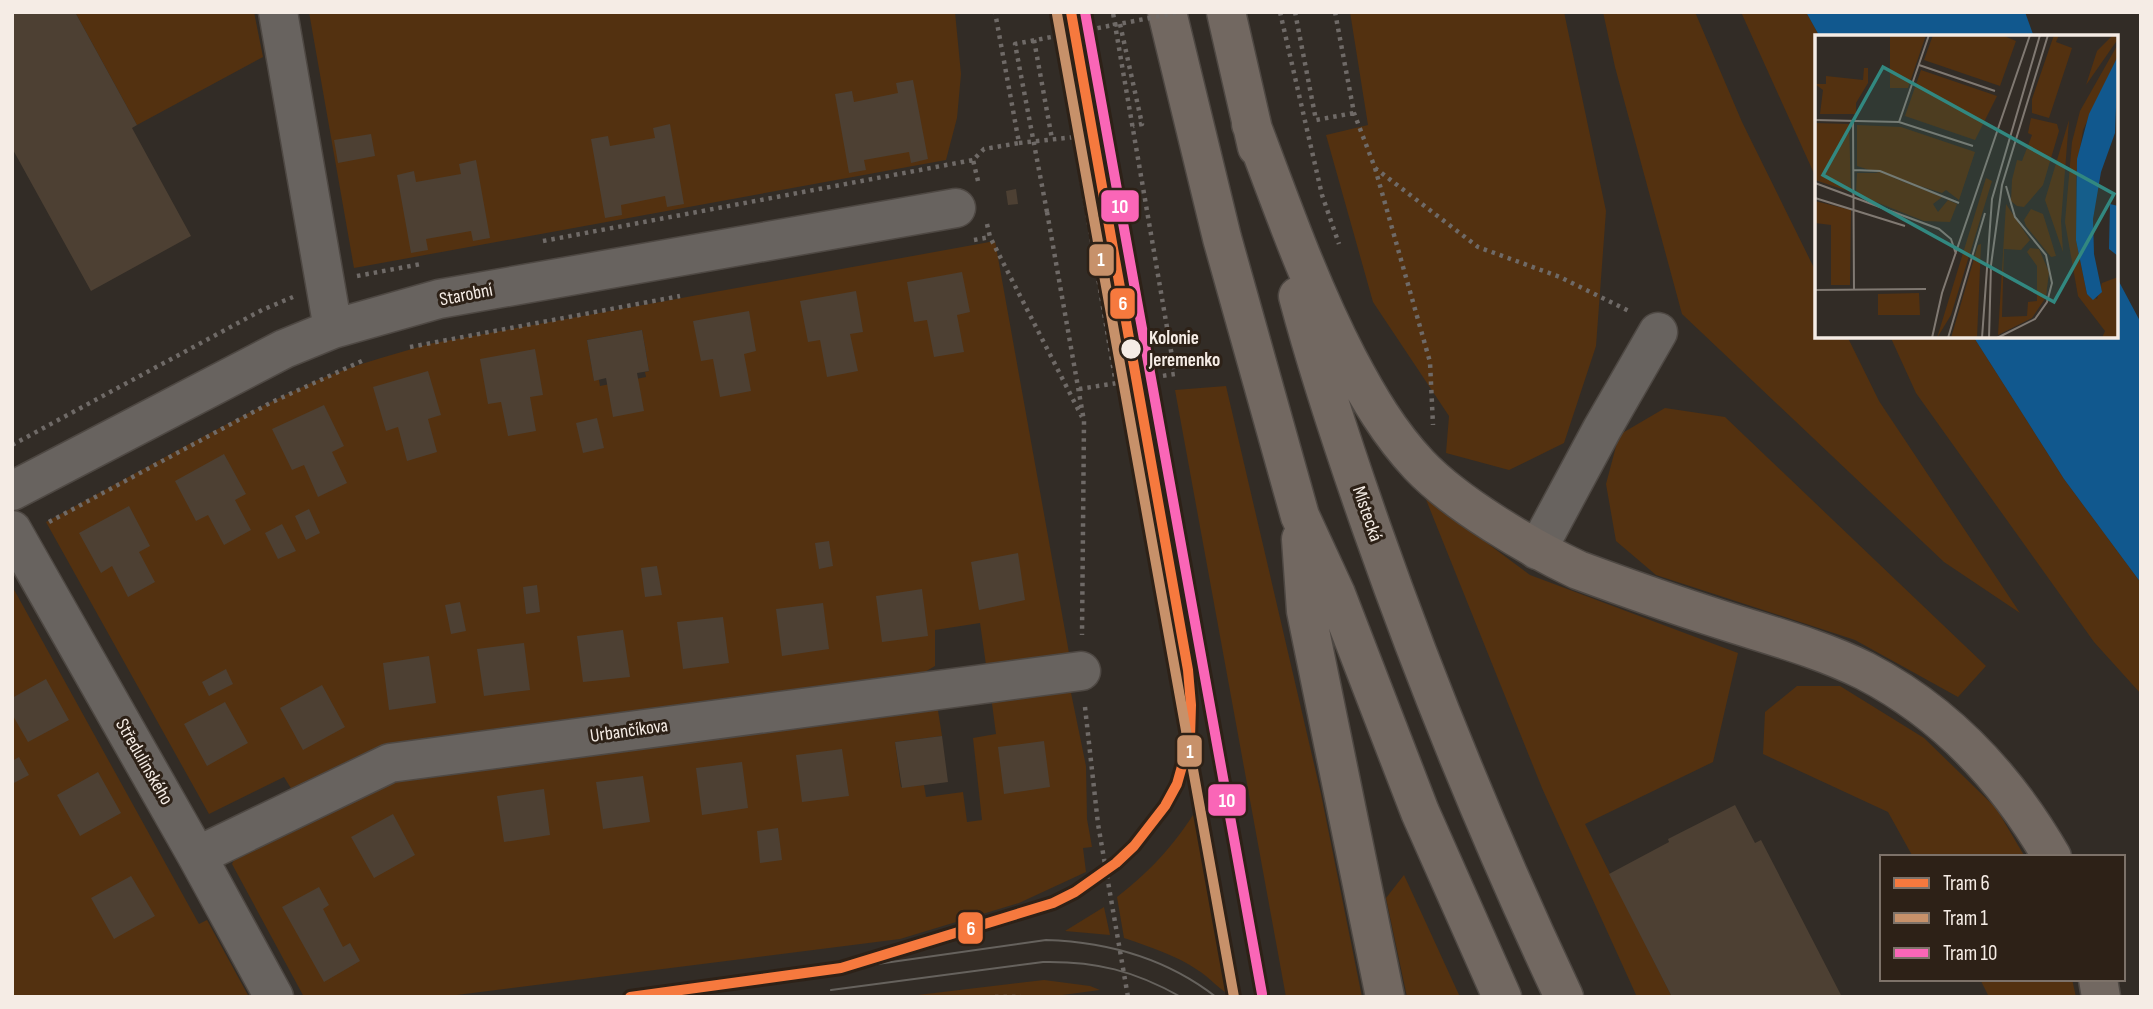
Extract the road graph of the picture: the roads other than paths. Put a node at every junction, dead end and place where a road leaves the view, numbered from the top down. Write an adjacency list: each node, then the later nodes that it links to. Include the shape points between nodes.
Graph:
1 (278, 12): 6 (street)
2 (1167, 12): 9 (highway, via 1222,238)
3 (1226, 12): 4 (highway, Místecká)
4 (1251, 124): 11 (highway, via 1322,309 1383,422 1438,482); 18 (highway, Místecká, via 1319,376 1395,595)
5 (967, 218): 6 (street, Starobní, via 439,299)
6 (333, 329): 8 (street, Starobní, via 284,349)
7 (1658, 332): 11 (street)
8 (12, 491)
9 (1300, 516): 16 (highway, via 1306,611); 17 (highway)
10 (15, 534): 14 (street, Středulinského)
11 (1537, 550): 13 (highway, via 1611,582 1839,659 1889,685 1974,750 2013,795)
12 (1082, 671): 14 (street, Urbančíkova, via 390,762)
13 (2051, 855)
14 (197, 856): 15 (street, Středulinského)
15 (274, 997)
16 (1385, 997)
17 (1502, 997)
18 (1564, 997)

